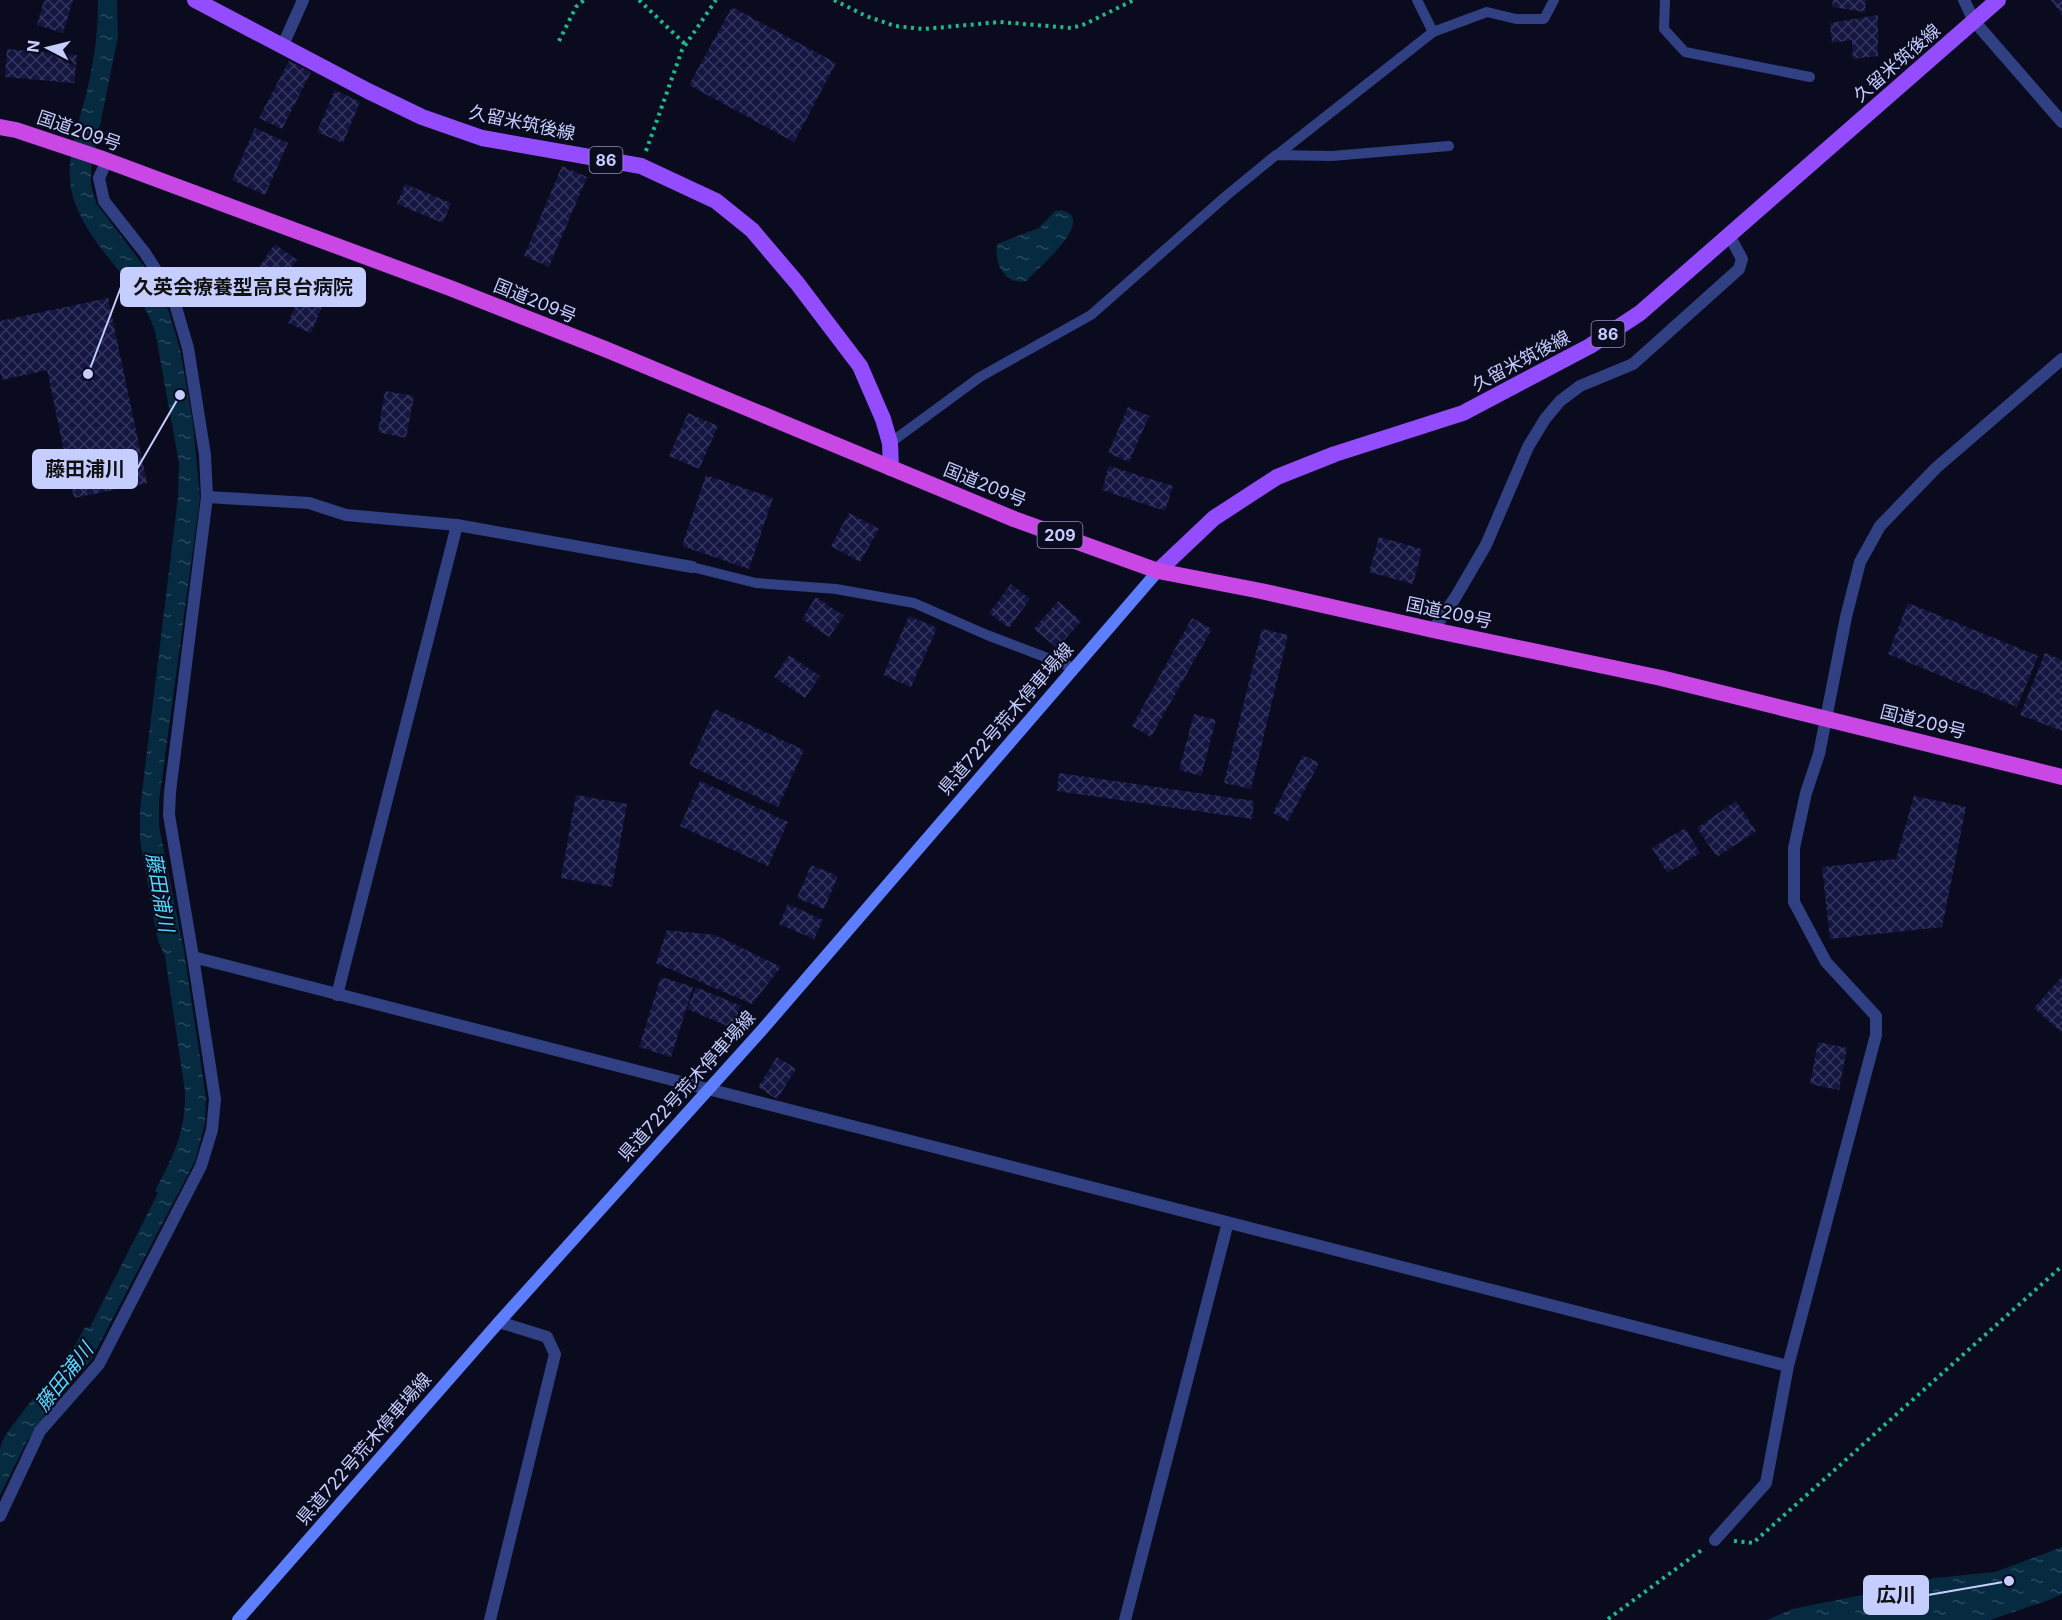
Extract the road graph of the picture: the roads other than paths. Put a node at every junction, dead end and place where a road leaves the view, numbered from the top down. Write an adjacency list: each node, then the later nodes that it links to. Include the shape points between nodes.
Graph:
1 (195, 0): 10 (main road, 久留米筑後線 / 86)
2 (303, 0): 10 (street)
3 (1417, 0): 9 (lane)
4 (1554, 0): 9 (lane, via 1544,19 1516,19 1487,12)
5 (1665, 0): 11 (lane, via 1664,29 1685,52)
6 (1964, 0): 8 (street)
7 (1998, 0): 8 (main road, 久留米筑後線 / 86)
8 (1974, 21): 12 (street); 17 (main road, 久留米筑後線 / 86)
9 (1433, 33): 15 (lane)
10 (283, 45): 19 (main road, 久留米筑後線 / 86, via 423,117 483,138 641,166 716,201 752,230 860,366)
11 (1810, 77)
12 (2062, 122)
13 (0, 127): 16 (highway, 国道209号 / 209)
14 (1449, 147): 15 (lane, via 1332,156)
15 (1276, 155): 19 (lane, via 1091,315 980,378)
16 (103, 159): 20 (highway, 国道209号 / 209, via 450,288); 21 (street, via 99,178 104,201 173,297 188,348 205,455)
17 (1729, 235): 24 (main road, 久留米筑後線 / 86, via 1640,313 1590,346 1463,413 1277,477 1214,518); 25 (street, via 1742,259 1739,268 1633,364 1580,386 1545,419 1528,447 1486,545)
18 (2062, 359): 27 (street, via 1936,468 1880,526 1860,562)
19 (890, 443): 20 (main road, 久留米筑後線 / 86)
20 (891, 468): 24 (highway, 国道209号 / 209, via 1014,519)
21 (207, 497): 22 (street, via 309,503 346,515); 29 (street, via 169,815)
22 (457, 525): 23 (street); 30 (street)
23 (692, 567): 26 (lane, via 756,584 836,589 914,603)
24 (1158, 571): 25 (highway, 国道209号 / 209); 26 (main road, 県道722号荒木停車場線)
25 (1433, 630): 27 (highway, 国道209号 / 209)
26 (1074, 668): 31 (main road, 県道722号荒木停車場線)
27 (1827, 718): 28 (highway, 国道209号 / 209); 34 (street, via 1794,848 1794,902 1827,962 1876,1016 1876,1035)
28 (2062, 777)
29 (194, 957): 30 (street); 35 (street, via 215,1099 212,1130 201,1166 99,1364 40,1431)
30 (337, 995): 31 (street)
31 (705, 1092): 32 (street); 33 (main road, 県道722号荒木停車場線)
32 (1227, 1226): 34 (street); 39 (street)
33 (499, 1322): 37 (main road, 県道722号荒木停車場線); 38 (street, via 547,1337 555,1354)
34 (1788, 1366): 36 (street, via 1766,1484)
35 (0, 1516)
36 (1715, 1539)
37 (238, 1620)
38 (490, 1620)
39 (1125, 1620)

